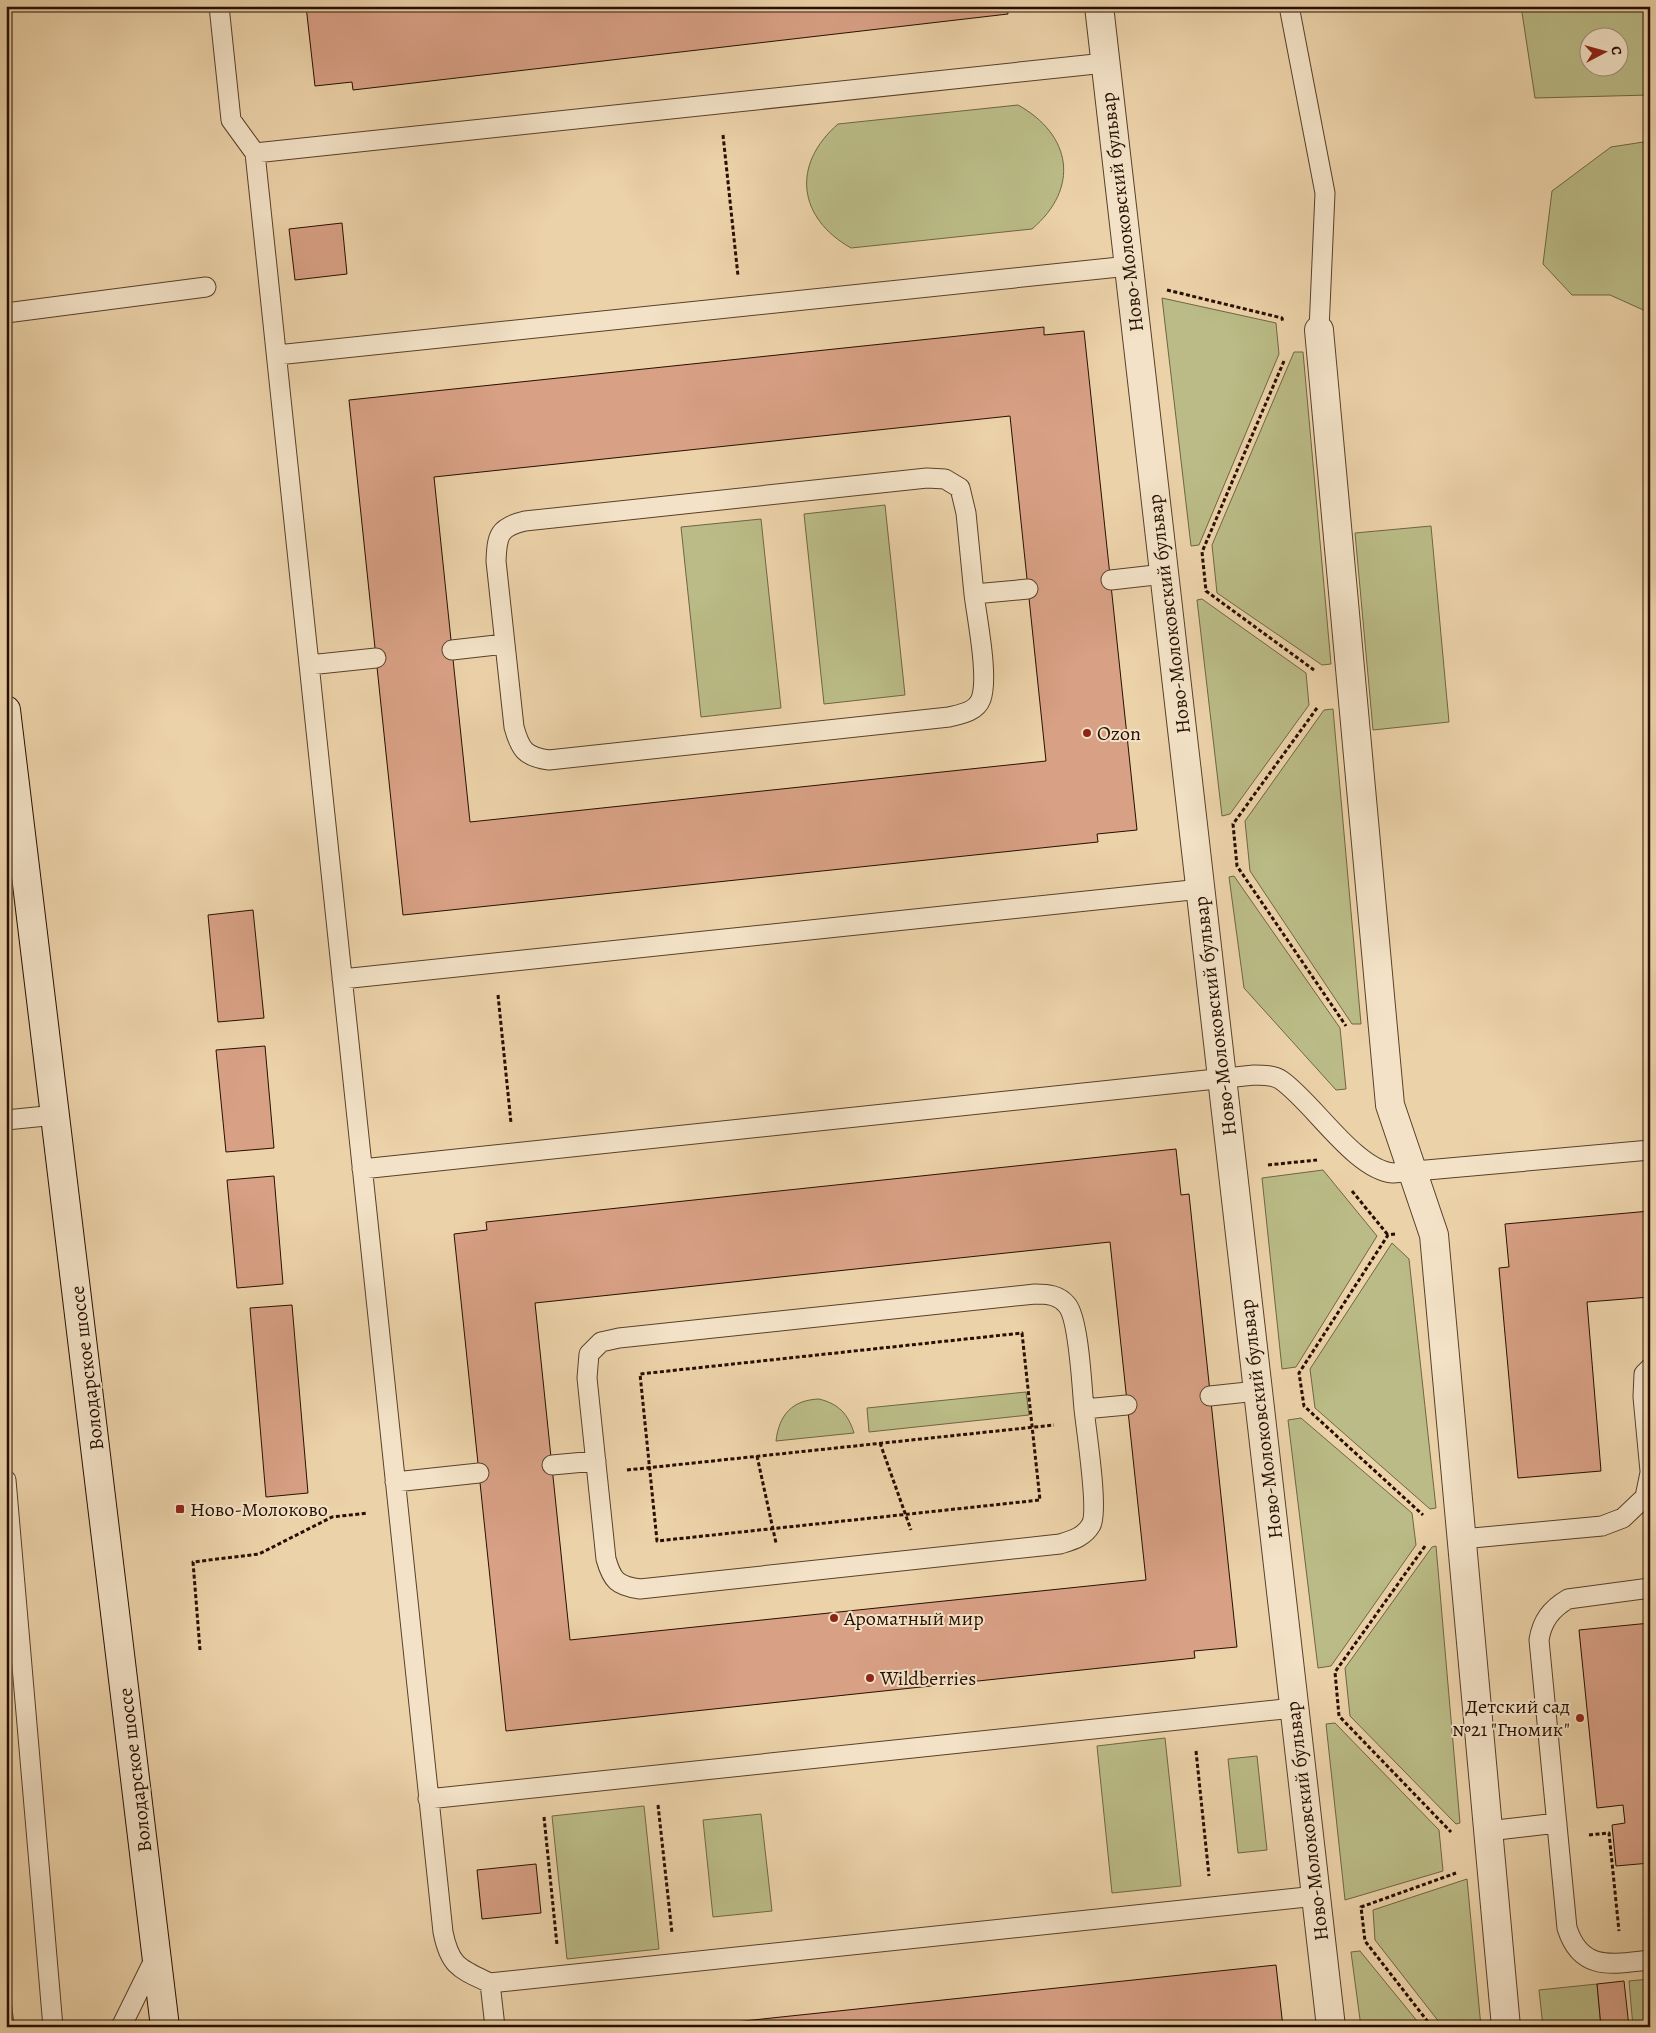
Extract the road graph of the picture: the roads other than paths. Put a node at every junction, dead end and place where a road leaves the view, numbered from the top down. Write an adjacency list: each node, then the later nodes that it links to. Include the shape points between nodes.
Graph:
1 (219, 6): 5 (lane, via 231,120)
2 (1099, 6): 4 (street, Ново-Молоковский бульвар)
3 (1289, 6): 9 (lane, via 1324,193)
4 (1105, 63): 5 (lane); 6 (street, Ново-Молоковский бульвар)
5 (255, 153): 10 (lane)
6 (1129, 273): 10 (lane, via 741,306); 11 (street, Ново-Молоковский бульвар)
7 (206, 287): 8 (lane)
8 (6, 313)
9 (1319, 330): 27 (street, via 1390,1106)
10 (277, 356): 18 (lane)
11 (1164, 574): 12 (lane); 20 (street, Ново-Молоковский бульвар)
12 (1111, 580)
13 (1028, 589): 14 (lane)
14 (974, 594): 15 (lane, via 983,678 981,700 970,712 949,718 558,759 533,758 518,744); 15 (lane, via 966,513 960,488 946,478 927,478 508,525 497,539 496,561)
15 (505, 644): 16 (lane)
16 (452, 650)
17 (376, 658): 18 (lane)
18 (309, 665): 21 (lane)
19 (6, 710): 23 (street, Володарское шоссе)
20 (1200, 889): 21 (lane); 22 (street, Ново-Молоковский бульвар)
21 (342, 979): 26 (lane)
22 (1222, 1079): 26 (lane); 27 (lane, via 1254,1075 1280,1079 1374,1168 1393,1173); 29 (street, Ново-Молоковский бульвар)
23 (56, 1115): 24 (lane); 46 (street, Володарское шоссе)
24 (6, 1120)
25 (1650, 1150): 27 (lane)
26 (362, 1170): 38 (lane)
27 (1412, 1171): 39 (street, via 1433,1230)
28 (1650, 1368): 35 (lane, via 1644,1374 1643,1398)
29 (1258, 1391): 30 (lane); 41 (street, Ново-Молоковский бульвар)
30 (1210, 1396)
31 (1128, 1405): 32 (lane)
32 (1084, 1416): 34 (lane, via 1094,1503 1092,1523 1079,1538 1060,1544 640,1589 625,1587 611,1577 606,1559); 34 (lane, via 1076,1332 1068,1306 1052,1294 1035,1294 601,1342 589,1354 587,1378)
33 (552, 1465): 34 (lane)
34 (596, 1467)
35 (1650, 1472): 39 (lane, via 1645,1497 1623,1518 1602,1526)
36 (479, 1473): 38 (lane)
37 (6, 1480): 49 (lane)
38 (395, 1482): 42 (lane)
39 (1462, 1538): 43 (street)
40 (1650, 1588): 44 (lane, via 1568,1599 1557,1606 1542,1626 1539,1640)
41 (1294, 1708): 42 (lane); 45 (street, Ново-Молоковский бульвар)
42 (428, 1799): 48 (lane, via 447,1952 456,1965)
43 (1488, 1831): 44 (lane); 54 (street)
44 (1558, 1831): 47 (lane, via 1567,1928 1572,1945 1595,1962 1609,1965)
45 (1316, 1896): 48 (lane); 53 (street, Ново-Молоковский бульвар)
46 (157, 1955): 50 (lane); 51 (street, Володарское шоссе)
47 (1650, 1960)
48 (490, 1983): 52 (lane)
49 (53, 2027)
50 (121, 2027)
51 (166, 2027)
52 (495, 2027)
53 (1331, 2027)
54 (1506, 2027)

